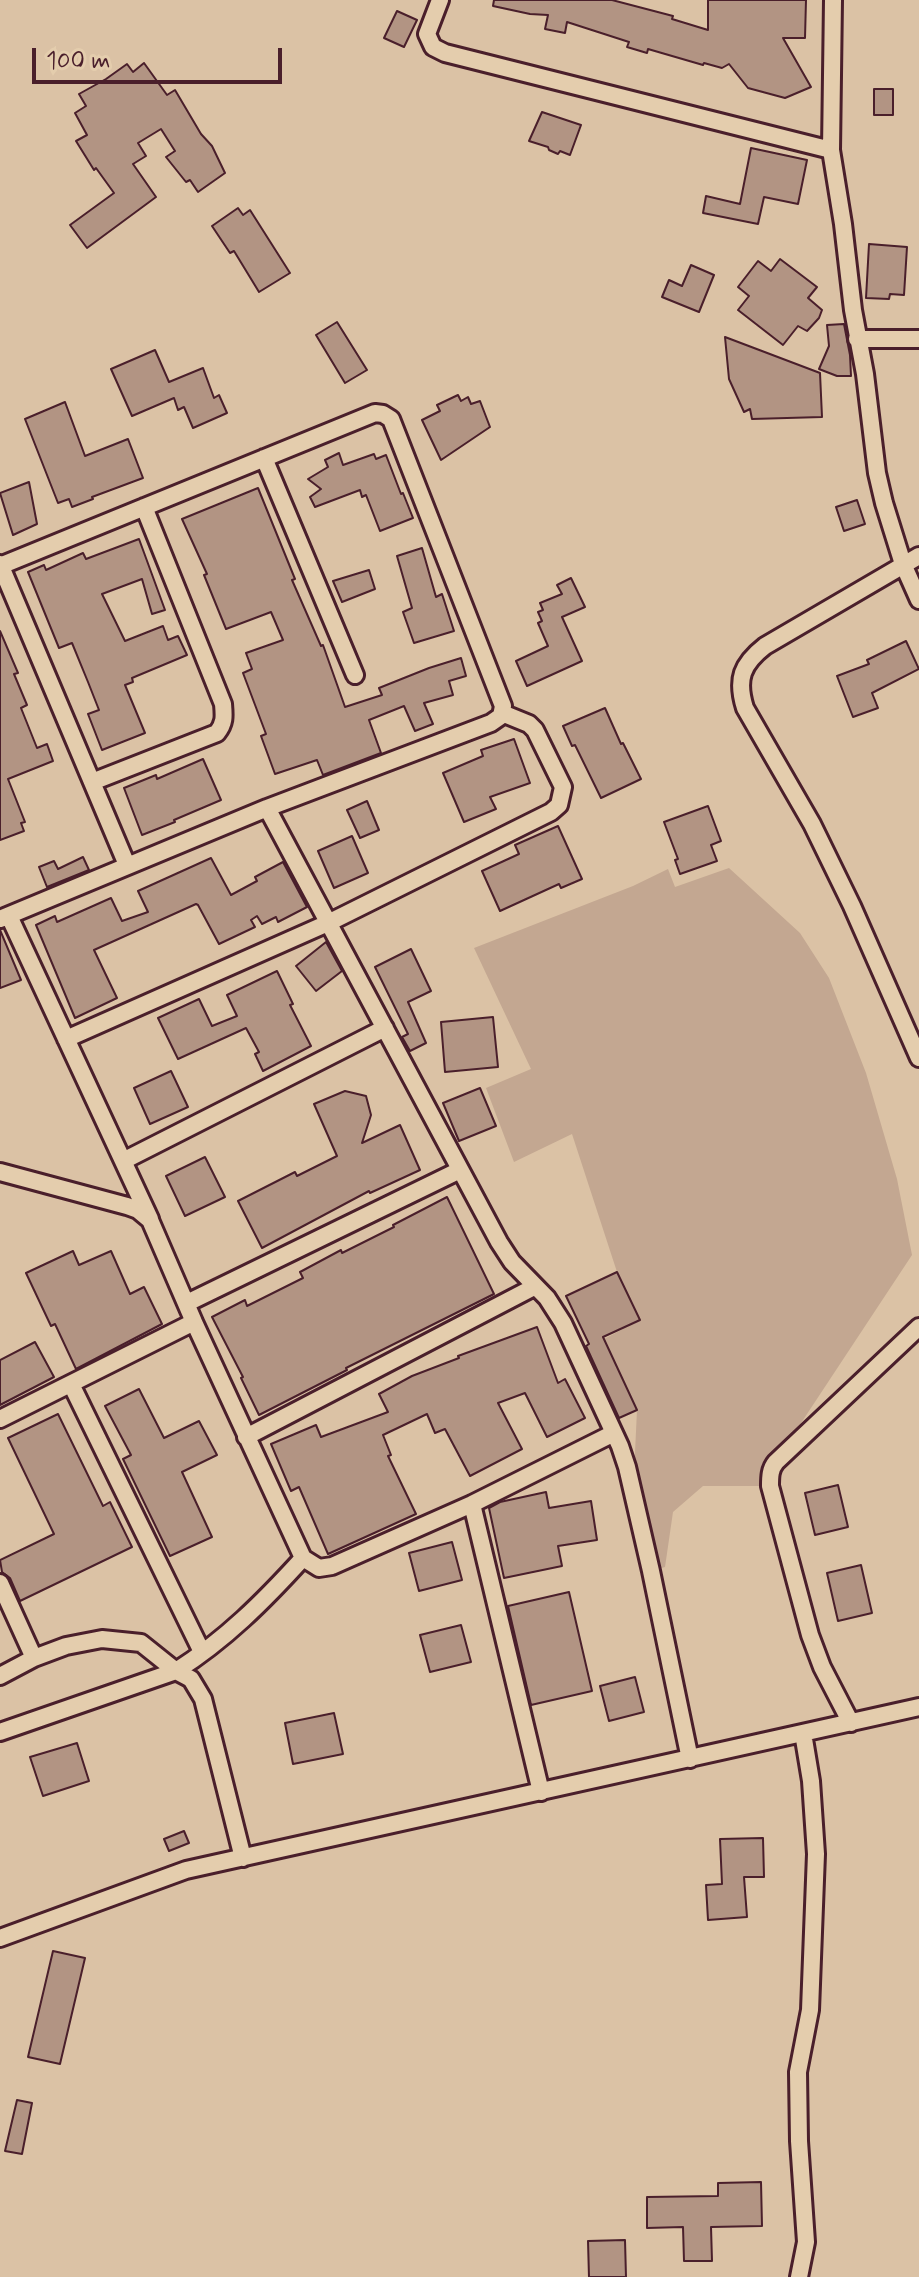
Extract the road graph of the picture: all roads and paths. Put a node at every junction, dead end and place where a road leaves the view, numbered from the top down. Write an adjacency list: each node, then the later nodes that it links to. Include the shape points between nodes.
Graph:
1 (440, 0): 3 (street, via 427,34 433,47 445,53)
2 (833, 0): 3 (street)
3 (831, 150): 4 (street)
4 (857, 339): 5 (street); 9 (street, via 877,473)
5 (919, 339)
6 (264, 458): 7 (street); 12 (street); 13 (street, via 375,413 391,419)
7 (144, 507): 10 (street); 14 (street, via 225,718 217,733)
8 (919, 556): 9 (street)
9 (903, 564): 11 (street); 21 (street, via 749,658 741,695 819,837)
10 (0, 565): 14 (street)
11 (919, 600)
12 (355, 675)
13 (502, 713): 15 (street, via 491,723); 18 (street, via 535,730 563,787 559,805)
14 (92, 782): 16 (street)
15 (267, 808): 16 (street); 18 (street)
16 (127, 865): 17 (street)
17 (4, 917): 20 (street)
18 (328, 923): 19 (street); 20 (street)
19 (385, 1028): 22 (street); 23 (street)
20 (66, 1039): 22 (street)
21 (919, 1058)
22 (123, 1161): 25 (street)
23 (460, 1170): 26 (street, via 499,1242); 27 (street)
24 (0, 1172): 25 (street, via 127,1206)
25 (150, 1220): 27 (street)
26 (534, 1287): 32 (street, via 563,1323); 33 (street)
27 (187, 1303): 28 (street)
28 (194, 1322): 30 (street); 33 (street)
29 (919, 1327): 42 (street, via 776,1462 770,1477 810,1635)
30 (71, 1384): 31 (street); 37 (street)
31 (0, 1419)
32 (614, 1433): 34 (street); 45 (street, via 627,1467)
33 (246, 1437): 35 (street)
34 (472, 1504): 35 (street, via 332,1566 319,1568); 46 (street)
35 (303, 1558): 37 (street, via 259,1607)
36 (0, 1583): 38 (street)
37 (202, 1652): 39 (street)
38 (34, 1658): 39 (street, via 102,1639 141,1643); 40 (street)
39 (176, 1671): 43 (street); 47 (street, via 191,1679 203,1699)
40 (0, 1676)
41 (919, 1707): 42 (street)
42 (851, 1723): 44 (street)
43 (0, 1732)
44 (803, 1733): 45 (street); 49 (street, via 816,1854 810,2010 798,2072 806,2242)
45 (690, 1759): 46 (street)
46 (541, 1792): 47 (street)
47 (243, 1858): 48 (street, via 186,1870)
48 (0, 1938)
49 (799, 2277)

